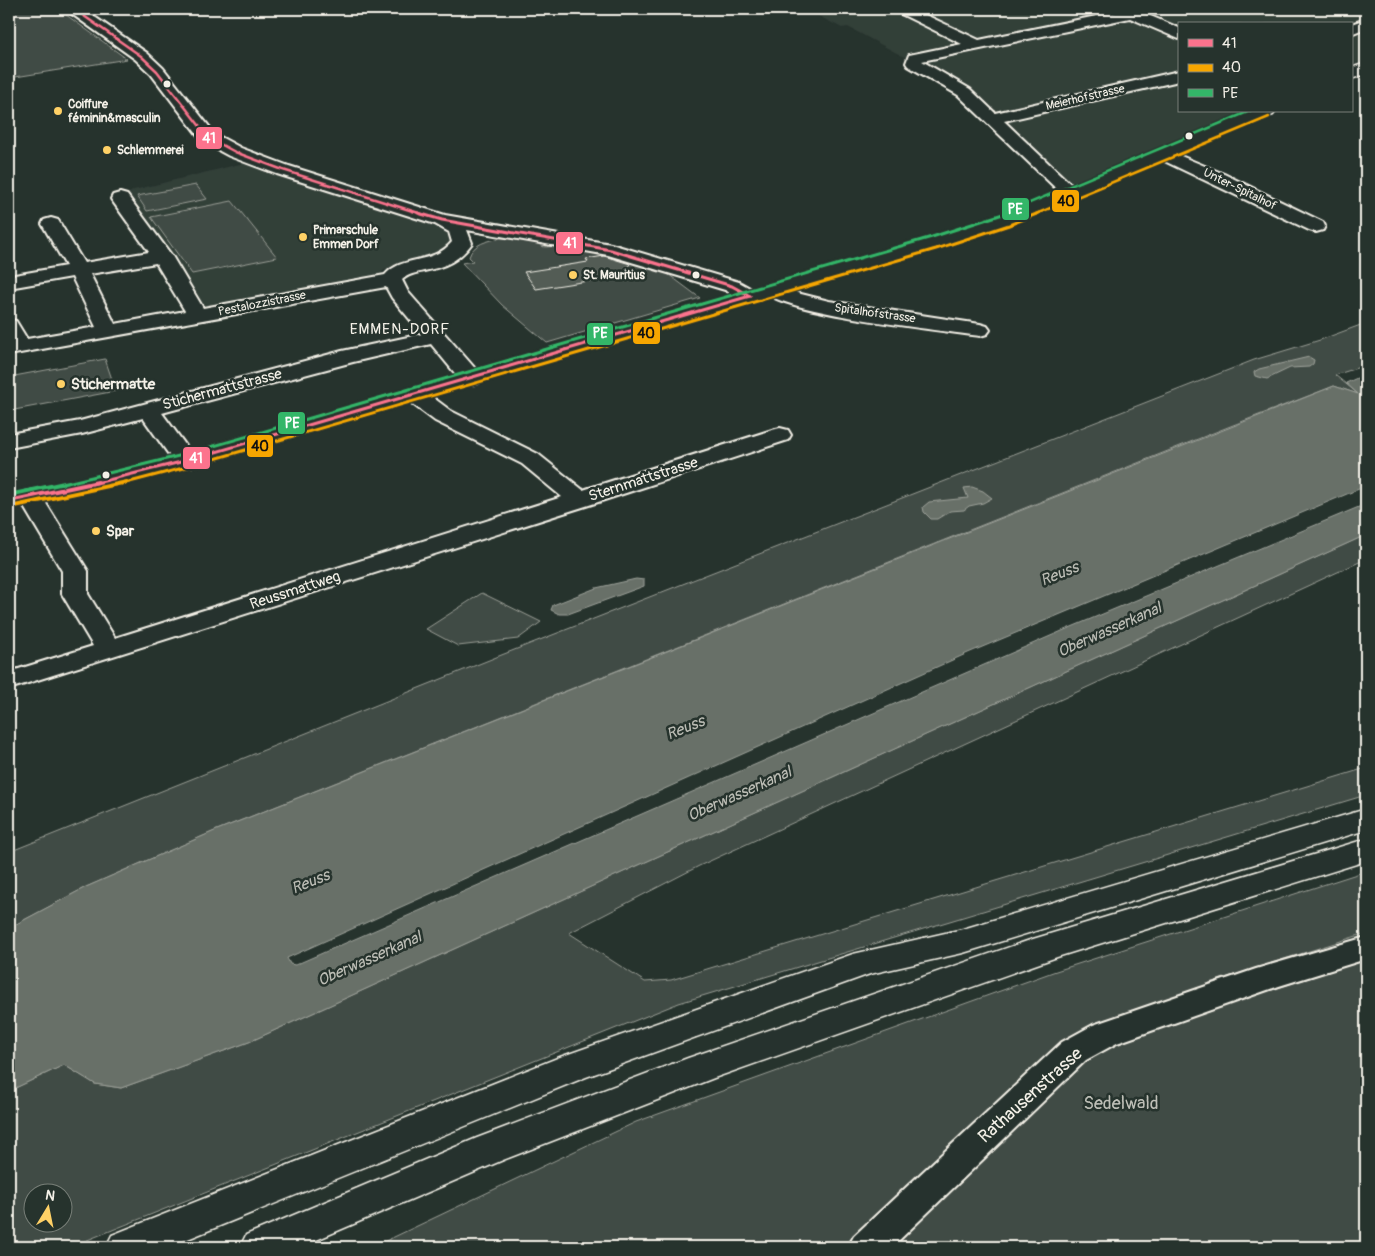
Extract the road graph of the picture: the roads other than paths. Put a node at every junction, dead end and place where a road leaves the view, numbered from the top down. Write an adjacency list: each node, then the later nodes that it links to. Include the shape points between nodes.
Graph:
1 (74, 9): 16 (street, via 157,71 209,138 235,152 283,170)
2 (902, 9): 7 (street)
3 (1127, 11): 6 (street); 7 (street)
4 (1366, 23): 5 (street)
5 (1352, 30)
6 (1178, 34)
7 (975, 44): 12 (street, via 915,58 914,63 964,92)
8 (1366, 68): 9 (main road)
9 (1352, 74)
10 (1178, 76): 12 (street, Meierhofstrasse)
11 (1265, 112): 13 (main road)
12 (991, 119): 14 (street)
13 (1164, 154): 14 (main road); 18 (street, Unter-Spitalhof)
14 (1070, 193): 25 (main road, via 973,230)
15 (120, 199): 21 (street)
16 (442, 220): 19 (street); 20 (street, via 457,230)
17 (51, 224): 22 (street)
18 (1316, 226)
19 (500, 230): 20 (street); 26 (street, via 610,250 732,286)
20 (462, 243): 23 (street, Pestalozzistrasse, via 449,258 403,271)
21 (162, 256): 22 (street); 27 (street)
22 (78, 270): 24 (street); 30 (street)
23 (392, 280): 27 (street, Pestalozzistrasse); 31 (street, via 399,294)
24 (9, 282)
25 (773, 290): 26 (main road); 29 (street, Spitalhofstrasse, via 790,298 829,307)
26 (750, 296): 33 (main road)
27 (198, 316): 30 (street, Pestalozzistrasse)
28 (9, 325): 32 (street)
29 (980, 330)
30 (109, 332): 32 (street, Pestalozzistrasse)
31 (436, 337): 33 (street); 35 (street, Stichermattstrasse)
32 (14, 348)
33 (471, 378): 34 (main road)
34 (415, 395): 38 (main road); 40 (street, Sternmattstrasse, via 443,416 530,459)
35 (148, 409): 37 (street, Stichermattstrasse, via 82,427); 38 (street)
36 (780, 434): 40 (street, Sternmattstrasse)
37 (9, 441)
38 (185, 461): 39 (main road)
39 (19, 499): 41 (street, via 75,571 75,594)
40 (581, 500): 41 (street, Reussmattweg)
41 (108, 649): 42 (street, Reussmattweg)
42 (9, 682)
43 (1366, 819): 45 (main road)
44 (1366, 850): 49 (main road, via 1045,948 720,1062 490,1149)
45 (963, 941): 47 (main road, via 865,964 573,1067); 48 (main road, via 910,964 584,1080)
46 (1366, 948): 50 (street, Rathausenstrasse, via 1268,977 1105,1034 1074,1051)
47 (126, 1247)
48 (176, 1247)
49 (260, 1247)
50 (867, 1247)

